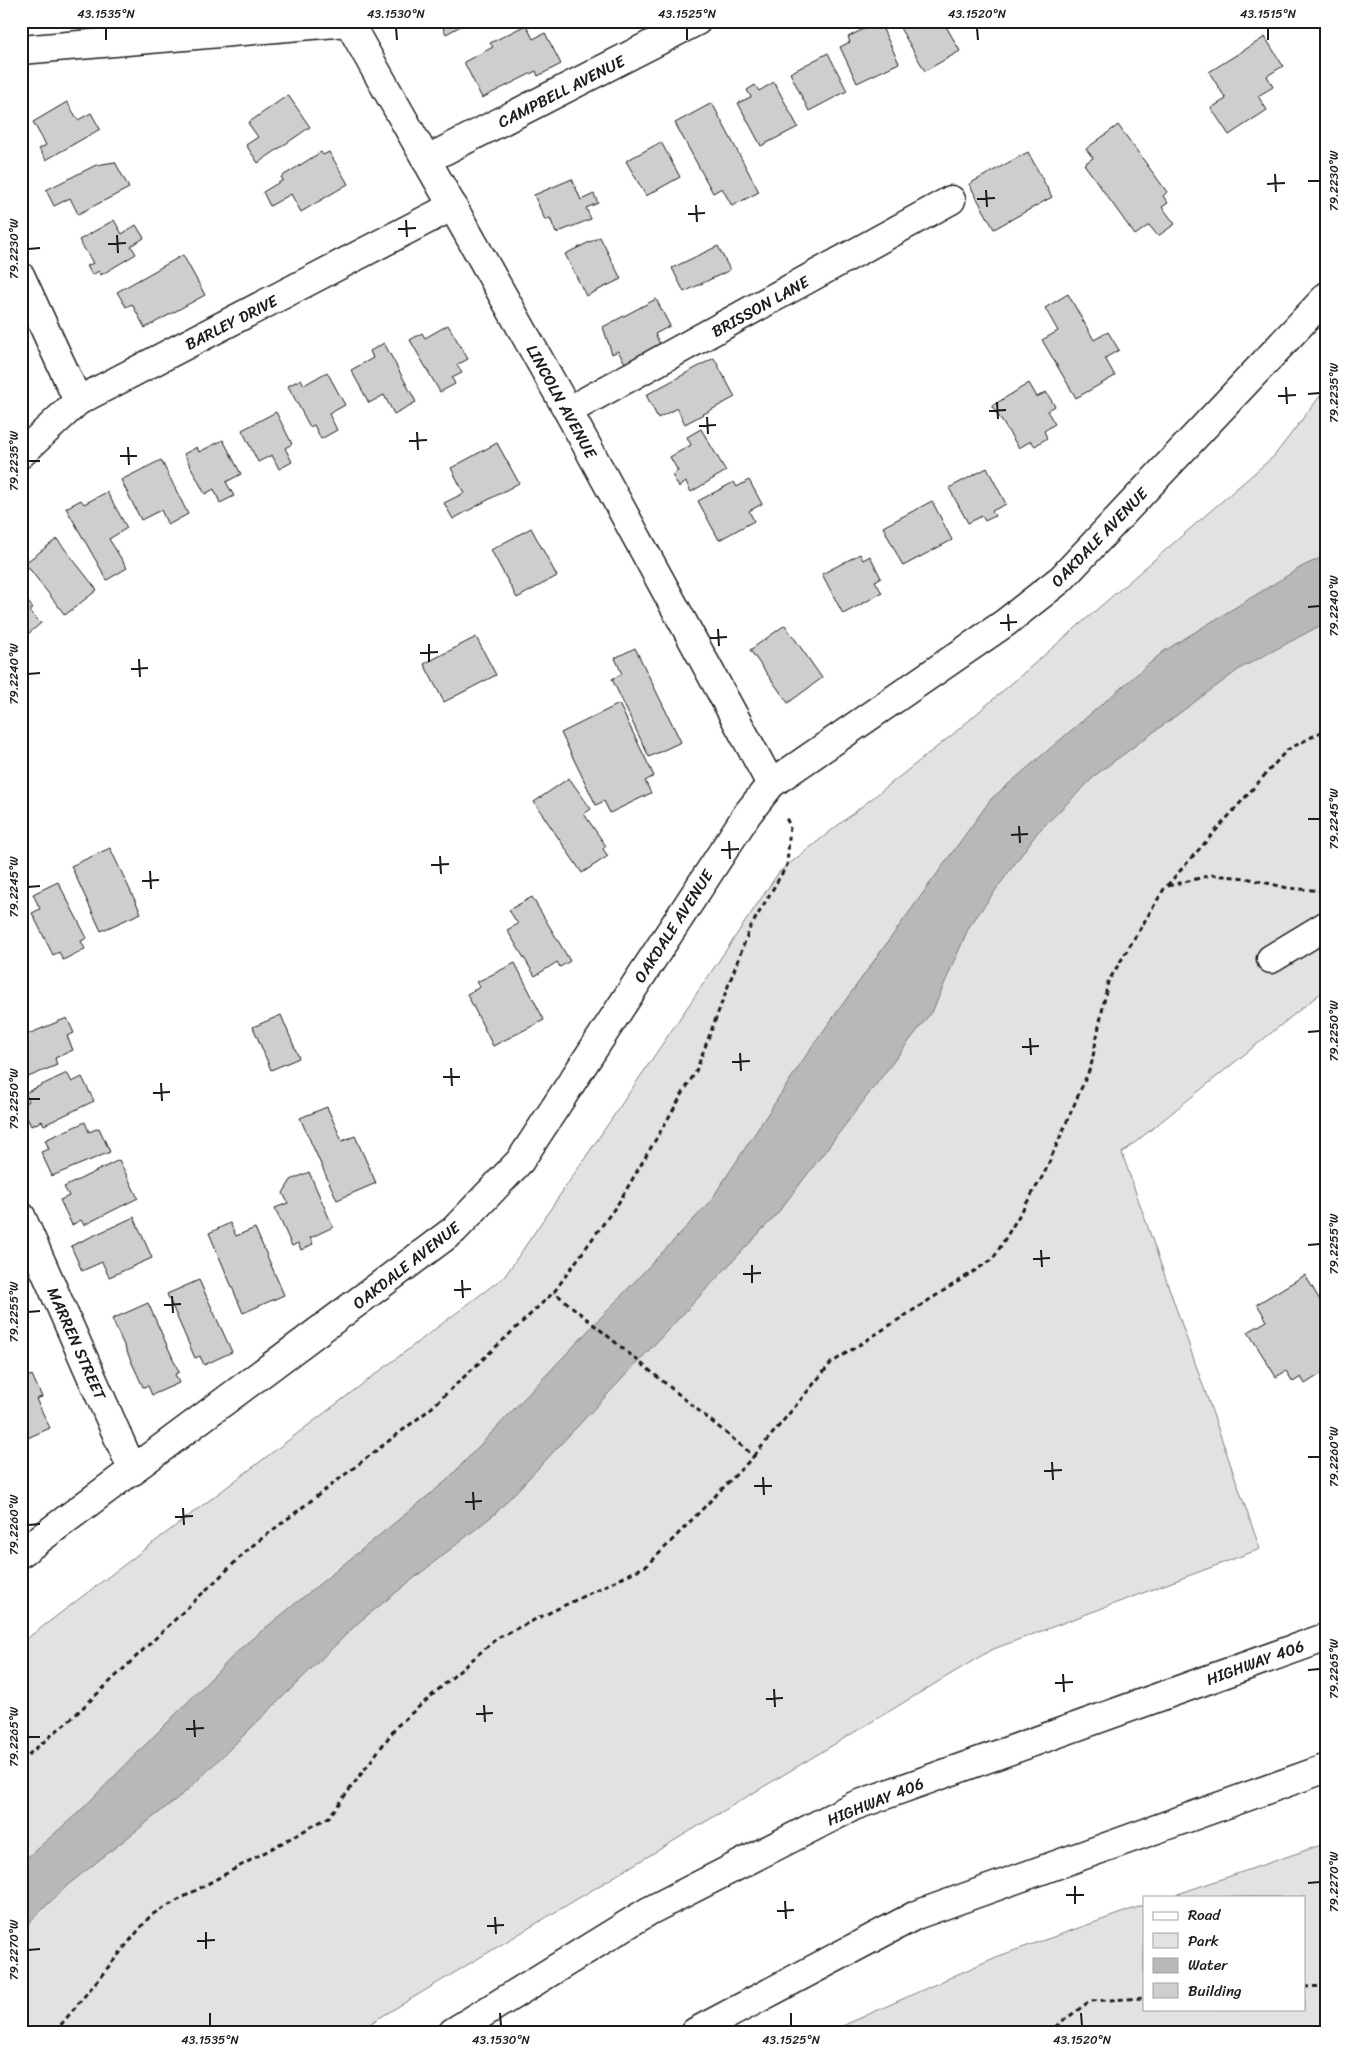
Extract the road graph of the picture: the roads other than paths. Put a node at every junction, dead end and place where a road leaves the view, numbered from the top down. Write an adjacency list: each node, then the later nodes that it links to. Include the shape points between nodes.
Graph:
1 (348, 21): 3 (main road); 4 (main road, LINCOLN AVENUE)
2 (697, 21): 4 (main road, CAMPBELL AVENUE)
3 (21, 50)
4 (426, 160): 6 (main road, LINCOLN AVENUE)
5 (951, 200): 10 (main road, BRISSON LANE)
6 (453, 206): 9 (main road, BARLEY DRIVE); 10 (main road, LINCOLN AVENUE)
7 (21, 277): 9 (main road)
8 (1327, 296): 12 (main road, OAKDALE AVENUE, via 1061,579 1005,623)
9 (78, 401): 11 (main road, BARLEY DRIVE)
10 (568, 411): 12 (main road, LINCOLN AVENUE)
11 (21, 454)
12 (770, 784): 16 (main road, OAKDALE AVENUE, via 513,1168 454,1230)
13 (1327, 926): 14 (main road)
14 (1271, 959)
15 (21, 1216): 16 (main road, MARREN STREET)
16 (133, 1471): 17 (main road, OAKDALE AVENUE)
17 (21, 1553)
18 (1327, 1637): 20 (main road, HIGHWAY 406, via 854,1806 649,1911)
19 (1327, 1768): 21 (main road, via 916,1915)
20 (454, 2032)
21 (695, 2032)

